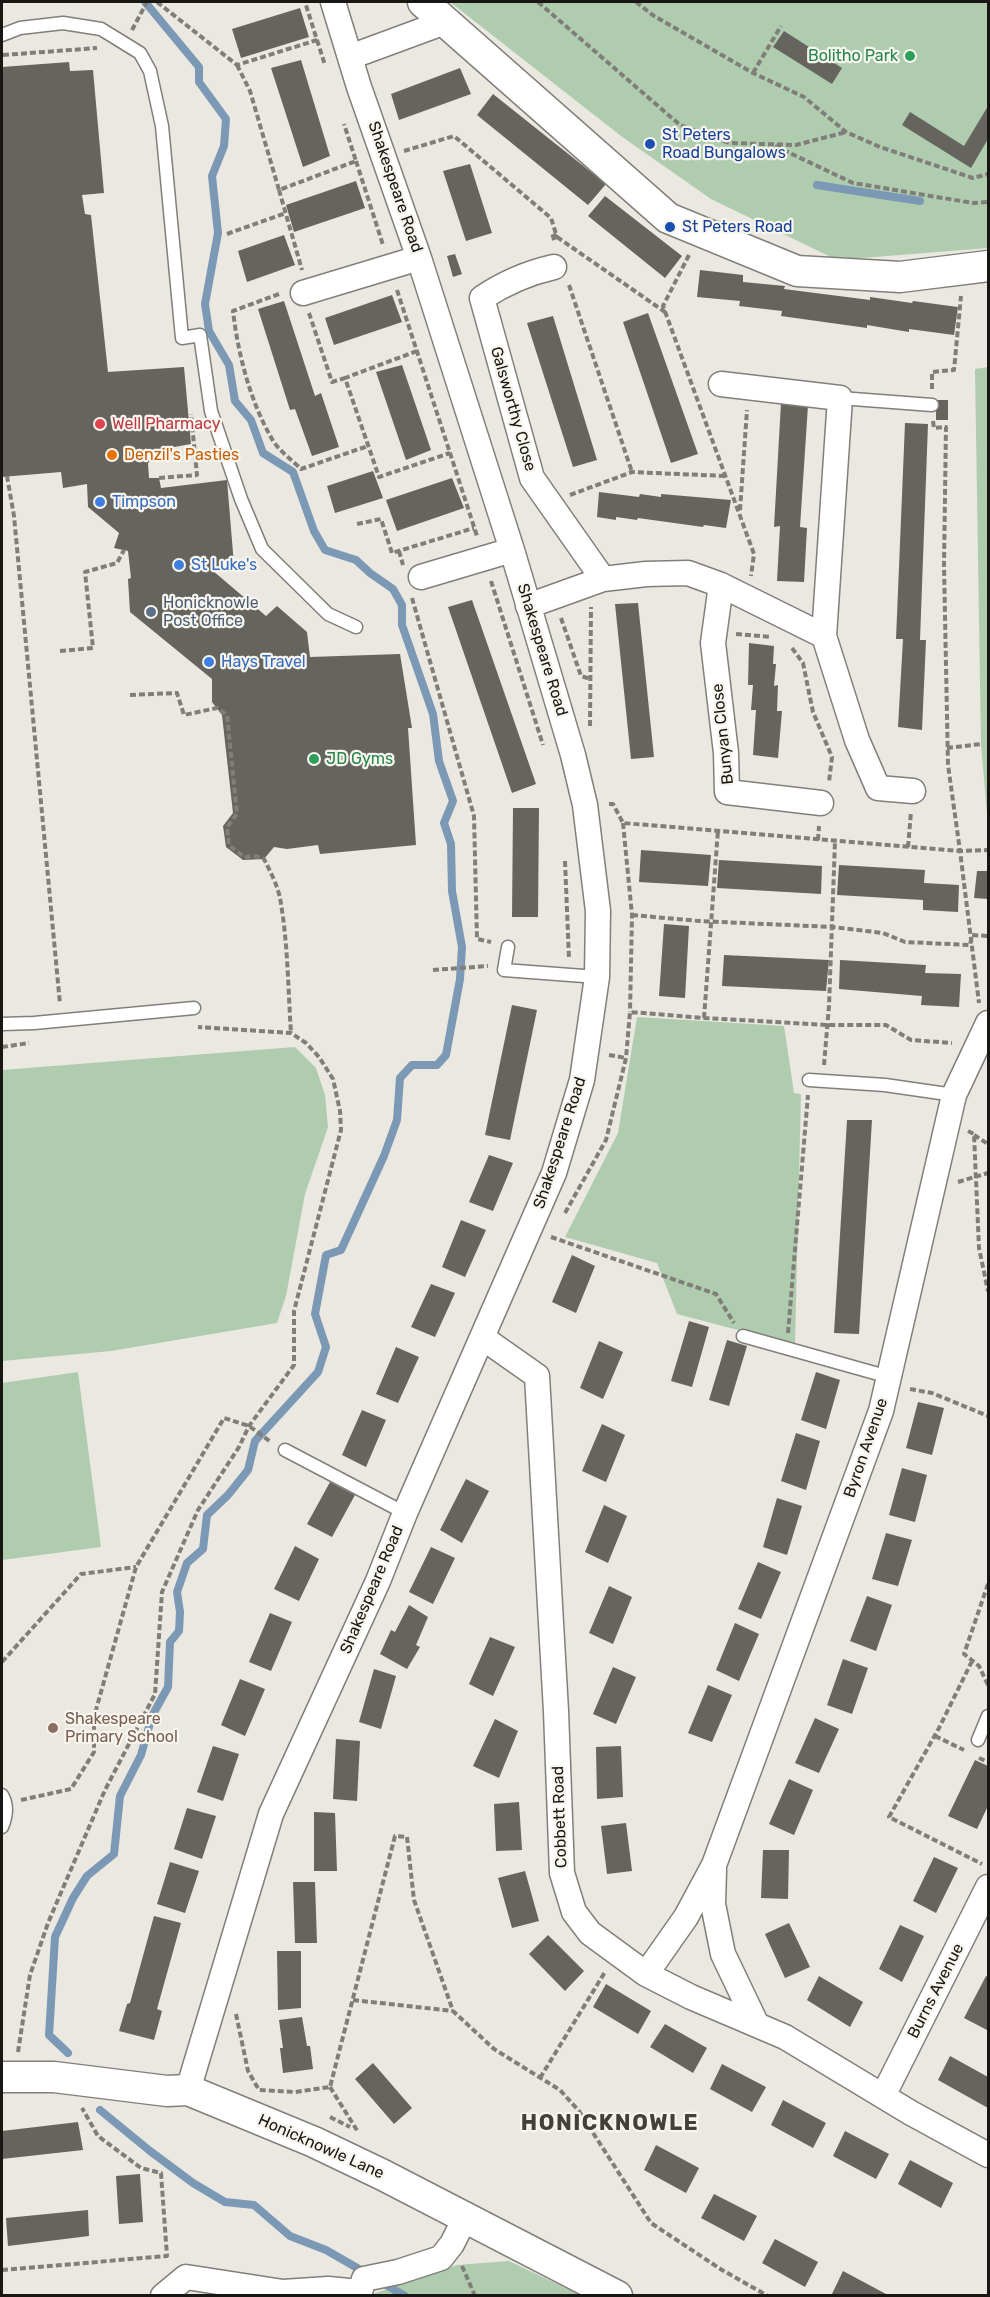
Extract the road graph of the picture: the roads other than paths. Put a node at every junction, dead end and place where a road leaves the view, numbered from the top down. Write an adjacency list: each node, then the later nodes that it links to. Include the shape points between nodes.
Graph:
1 (333, 2): 5 (street, Shakespeare Road)
2 (423, 2): 3 (street)
3 (445, 22): 5 (street); 8 (street, via 668,218 797,271 900,277)
4 (2, 35): 18 (lane, via 20,28 63,23 101,29 140,53 150,71 162,126 182,338 200,335 212,411 241,500 262,549 328,614)
5 (350, 57): 6 (street, Shakespeare Road)
6 (419, 258): 9 (street); 13 (street, Shakespeare Road)
7 (554, 267): 14 (street, Galsworthy Close, via 530,272 482,298 532,478)
8 (976, 268)
9 (302, 290)
10 (721, 384): 11 (street)
11 (840, 398): 12 (lane); 19 (street)
12 (932, 405)
13 (512, 550): 15 (street); 17 (street, Shakespeare Road)
14 (603, 579): 16 (street, via 688,573); 17 (street)
15 (413, 582)
16 (721, 585): 19 (street); 21 (street, Bunyan Close, via 713,643 727,792)
17 (528, 606): 23 (street, Shakespeare Road, via 585,805 598,910)
18 (356, 627)
19 (824, 636): 20 (street, via 857,740 878,788)
20 (913, 790)
21 (821, 803)
22 (508, 947): 23 (lane, via 504,970)
23 (597, 977): 30 (street, Shakespeare Road, via 582,1080 541,1233)
24 (194, 1008): 25 (lane)
25 (2, 1024)
26 (983, 1034): 28 (street, Byron Avenue)
27 (809, 1080): 28 (lane)
28 (954, 1095): 31 (street, Byron Avenue)
29 (743, 1336): 31 (lane)
30 (483, 1338): 33 (street, Shakespeare Road); 40 (street, Cobbett Road, via 537,1376 562,1873 574,1912 590,1933)
31 (889, 1377): 38 (street, Byron Avenue, via 881,1411)
32 (285, 1450): 33 (lane)
33 (405, 1513): 43 (street, Shakespeare Road, via 272,1814)
34 (988, 1716): 35 (lane)
35 (978, 1740)
36 (4, 1799): 37 (lane)
37 (2, 1827)
38 (714, 1865): 40 (street, Byron Avenue, via 686,1917); 41 (street, Byron Avenue, via 713,1905 723,1954)
39 (988, 1887): 44 (street, Burns Avenue)
40 (646, 1974): 41 (street, Cobbett Road)
41 (756, 2024): 44 (street, Cobbett Road)
42 (8, 2077): 43 (street, Honicknowle Lane)
43 (188, 2090): 46 (street, Honicknowle Lane, via 314,2142)
44 (883, 2096): 45 (street, Cobbett Road)
45 (988, 2155)
46 (465, 2218): 47 (street, via 441,2258); 50 (street, Honicknowle Lane)
47 (362, 2289): 48 (street)
48 (283, 2294): 49 (street, via 186,2277)
49 (163, 2295)
50 (617, 2295)

